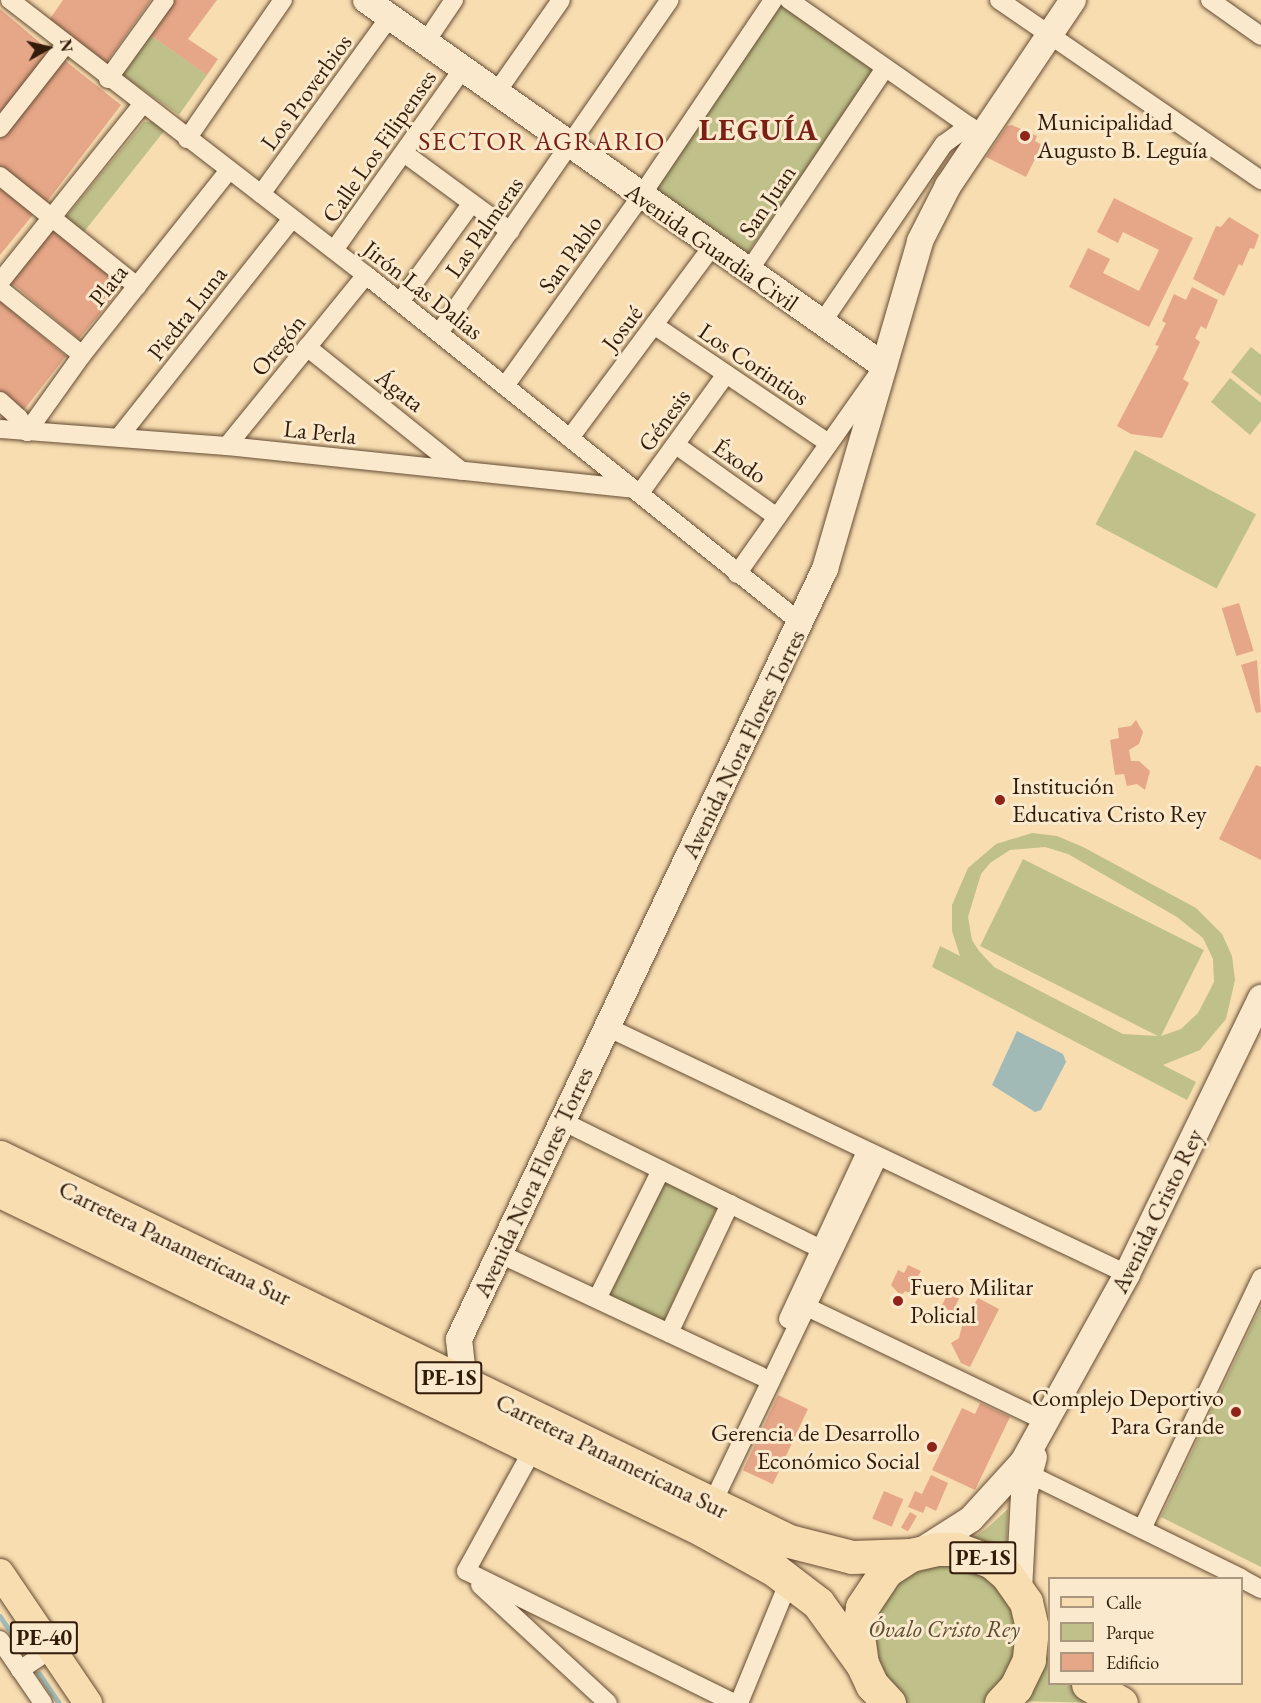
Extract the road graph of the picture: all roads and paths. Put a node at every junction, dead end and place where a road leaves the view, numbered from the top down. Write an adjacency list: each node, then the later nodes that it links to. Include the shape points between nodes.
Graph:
1 (10, 0): 17 (street, Jirón Las Dalias)
2 (165, 0): 20 (street)
3 (283, 0): 25 (street)
4 (366, 0): 13 (street, Avenida Guardia Civil)
5 (454, 0): 16 (street)
6 (561, 0): 21 (street)
7 (670, 0): 26 (street, Las Palmeras)
8 (773, 0): 32 (street, San Pablo)
9 (789, 0): 18 (street)
10 (999, 0): 14 (street)
11 (1073, 0): 14 (street, Avenida Nora Flores Torres)
12 (1210, 0): 15 (street)
13 (389, 18): 16 (street, Avenida Guardia Civil); 31 (street, Los Proverbios)
14 (1048, 34): 24 (street, Avenida Nora Flores Torres); 29 (street)
15 (1261, 36)
16 (425, 43): 19 (street, Avenida Guardia Civil)
17 (65, 45): 20 (street, Jirón Las Dalias); 23 (street)
18 (885, 68): 24 (street); 39 (street, San Juan)
19 (462, 69): 21 (street, Avenida Guardia Civil); 27 (street, Calle Los Filipenses)
20 (108, 79): 22 (street, Jirón Las Dalias)
21 (495, 93): 26 (street, Avenida Guardia Civil)
22 (142, 105): 25 (street, Jirón Las Dalias); 34 (street)
23 (0, 128)
24 (976, 130): 45 (street, Avenida Nora Flores Torres, via 939,151); 50 (street, Avenida Nora Flores Torres, via 920,242)
25 (187, 140): 28 (street, Jirón Las Dalias)
26 (572, 147): 32 (street, Avenida Guardia Civil); 36 (street, Las Palmeras)
27 (404, 153): 33 (street); 38 (street, Calle Los Filipenses)
28 (229, 170): 31 (street, Jirón Las Dalias); 42 (street, Plata)
29 (1259, 175)
30 (0, 176): 34 (street)
31 (261, 194): 35 (street, Jirón Las Dalias)
32 (641, 196): 37 (street, Avenida Guardia Civil); 52 (street, San Pablo)
33 (472, 203): 36 (street); 44 (street)
34 (53, 217): 41 (street); 42 (street)
35 (292, 219): 38 (street, Jirón Las Dalias); 56 (street, Piedra Luna)
36 (510, 231): 47 (street, Las Palmeras)
37 (712, 247): 39 (street, Avenida Guardia Civil); 46 (street, Josué)
38 (334, 250): 40 (street, Jirón Las Dalias)
39 (748, 272): 45 (street, Avenida Guardia Civil)
40 (366, 275): 44 (street, Jirón Las Dalias); 48 (street, Oregón)
41 (0, 282)
42 (137, 286): 49 (street, Plata)
43 (0, 289): 49 (street)
44 (400, 302): 47 (street, Jirón Las Dalias)
45 (821, 324): 50 (street, Avenida Guardia Civil)
46 (654, 325): 51 (street, Los Corintios); 57 (street, Josué)
47 (439, 333): 52 (street, Jirón Las Dalias)
48 (307, 347): 60 (street, Oregón); 61 (street, Ágata)
49 (82, 355): 55 (street, Plata)
50 (884, 366): 58 (street); 65 (street, Avenida Nora Flores Torres, via 844,515)
51 (726, 374): 58 (street, Los Corintios); 59 (street, Génesis)
52 (506, 386): 57 (street, Jirón Las Dalias)
53 (0, 401): 55 (street, via 19,418)
54 (0, 429): 55 (street, La Perla)
55 (27, 432): 56 (street, La Perla)
56 (119, 437): 60 (street, La Perla)
57 (570, 438): 62 (street, Jirón Las Dalias)
58 (828, 443): 63 (street)
59 (675, 445): 62 (street, Génesis); 63 (street, Éxodo)
60 (227, 446): 61 (street, La Perla)
61 (463, 471): 62 (street, La Perla)
62 (637, 491): 64 (street, Jirón Las Dalias)
63 (777, 517): 64 (street)
64 (737, 574): 65 (street, Jirón Las Dalias)
65 (801, 623): 67 (street, Avenida Nora Flores Torres)
66 (1260, 1001): 76 (street, Avenida Cristo Rey)
67 (607, 1027): 68 (street, Avenida Nora Flores Torres); 69 (street)
68 (562, 1121): 71 (street); 75 (street, Avenida Nora Flores Torres)
69 (872, 1155): 74 (street); 76 (street); 79 (street)
70 (0, 1157): 82 (highway, Carretera Panamericana Sur / PE-1S)
71 (661, 1170): 73 (street); 78 (street)
72 (0, 1191): 82 (highway, Carretera Panamericana Sur / PE-1S)
73 (730, 1204): 74 (street); 80 (street)
74 (821, 1249): 84 (street)
75 (498, 1253): 78 (street); 81 (street, Avenida Nora Flores Torres)
76 (1127, 1274): 86 (street, Avenida Cristo Rey)
77 (1261, 1278): 90 (street)
78 (597, 1299): 80 (street)
79 (807, 1307): 86 (street); 89 (street)
80 (669, 1333): 84 (street)
81 (459, 1339): 83 (street, via 433,1352); 85 (street)
82 (347, 1343): 83 (highway, Carretera Panamericana Sur / PE-1S); 87 (highway, Carretera Panamericana Sur / PE-1S)
83 (404, 1356): 85 (highway, Carretera Panamericana Sur / PE-1S)
84 (761, 1376): 89 (street)
85 (464, 1385): 89 (highway, Carretera Panamericana Sur / PE-1S)
86 (1047, 1422): 88 (street, Avenida Cristo Rey); 91 (street, Avenida Cristo Rey, via 1023,1462 990,1501 971,1519)
87 (533, 1449): 92 (street); 96 (highway, Carretera Panamericana Sur / PE-1S, via 701,1529)
88 (1029, 1474): 90 (street); 98 (street, Avenida Cristo Rey, via 1021,1518)
89 (708, 1503): 91 (highway, Carretera Panamericana Sur / PE-1S, via 810,1548 852,1557)
90 (1142, 1529): 94 (street)
91 (915, 1554): 98 (highway, PE-1S, via 957,1549 975,1554 1008,1575); 104 (highway, PE-1S, via 881,1576 862,1607 858,1636)
92 (466, 1571): 107 (street); 108 (street)
93 (0, 1573): 101 (main road, PE-40)
94 (1237, 1577)
95 (1243, 1580): 97 (street)
96 (789, 1581): 104 (highway, Carretera Panamericana Sur / PE-1S, via 818,1603); 108 (street)
97 (1261, 1588)
98 (1024, 1602): 99 (highway, PE-1S); 109 (highway, via 1029,1660 1016,1687)
99 (1048, 1640)
100 (1, 1644): 102 (street)
101 (51, 1649): 102 (street); 106 (main road, PE-40)
102 (20, 1670): 105 (street)
103 (1091, 1685): 110 (highway)
104 (875, 1689)
105 (43, 1703)
106 (88, 1703)
107 (608, 1703)
108 (736, 1703)
109 (1001, 1703)
110 (1121, 1703)

